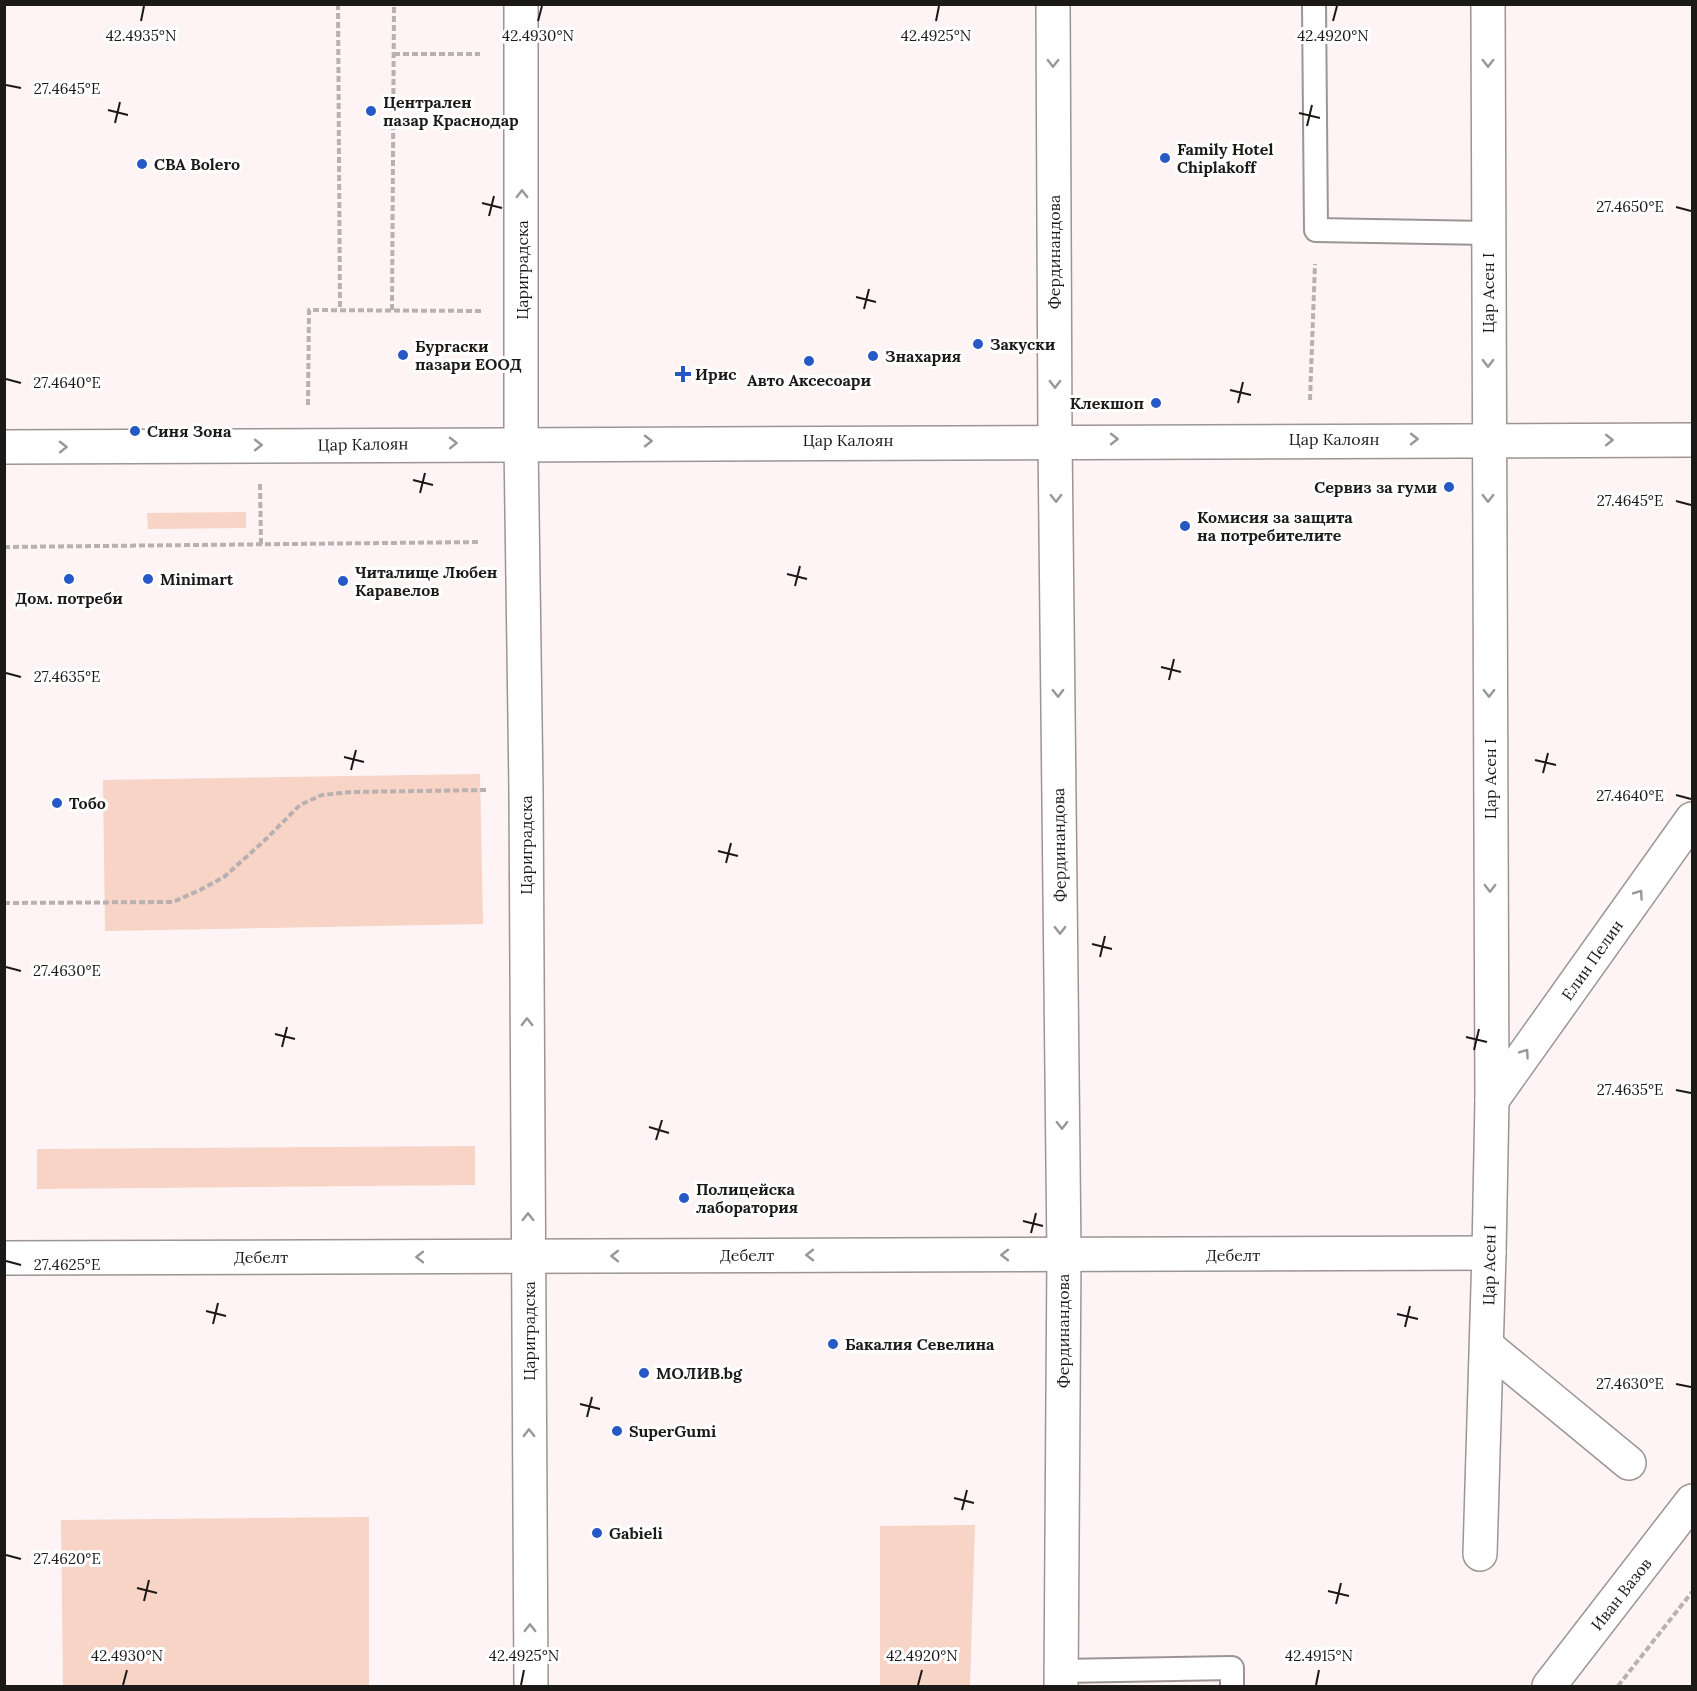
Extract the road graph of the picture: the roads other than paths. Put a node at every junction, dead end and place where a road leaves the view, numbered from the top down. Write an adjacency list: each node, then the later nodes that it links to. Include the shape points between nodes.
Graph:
1 (521, 4): 9 (street, Цариградска, one-way to 1)
2 (1053, 4): 6 (street, Фердинандова, one-way to 6)
3 (1314, 4): 5 (lane, via 1316,230)
4 (1488, 4): 5 (street, Цар Асен I, one-way to 5)
5 (1488, 233): 7 (street, Цар Асен I, one-way to 7)
6 (1055, 439): 7 (street, Цар Калоян, one-way to 7); 9 (street, Цар Калоян, one-way to 6); 14 (street, Фердинандова, one-way to 14)
7 (1488, 440): 8 (street, Цар Калоян, one-way to 8); 12 (street, Цар Асен I, one-way to 12)
8 (1692, 440)
9 (521, 441): 10 (street, Цар Калоян, one-way to 9); 15 (street, Цариградска, one-way to 9)
10 (4, 447)
11 (1692, 819): 12 (street, Елин Пелин, one-way to 11)
12 (1491, 1101): 13 (street, Цар Асен I)
13 (1489, 1253): 14 (street, Дебелт); 17 (street, Цар Асен I)
14 (1064, 1254): 15 (street, Дебелт, one-way to 15); 21 (street, Фердинандова)
15 (528, 1256): 16 (street, Дебелт, one-way to 16); 22 (street, Цариградска, one-way to 15)
16 (4, 1258)
17 (1487, 1346): 18 (street); 20 (street, Цар Асен I)
18 (1629, 1463)
19 (1692, 1502): 24 (street, Иван Вазов)
20 (1480, 1554)
21 (1061, 1679): 23 (lane, via 1232,1668)
22 (531, 1686)
23 (1232, 1686)
24 (1549, 1686)

